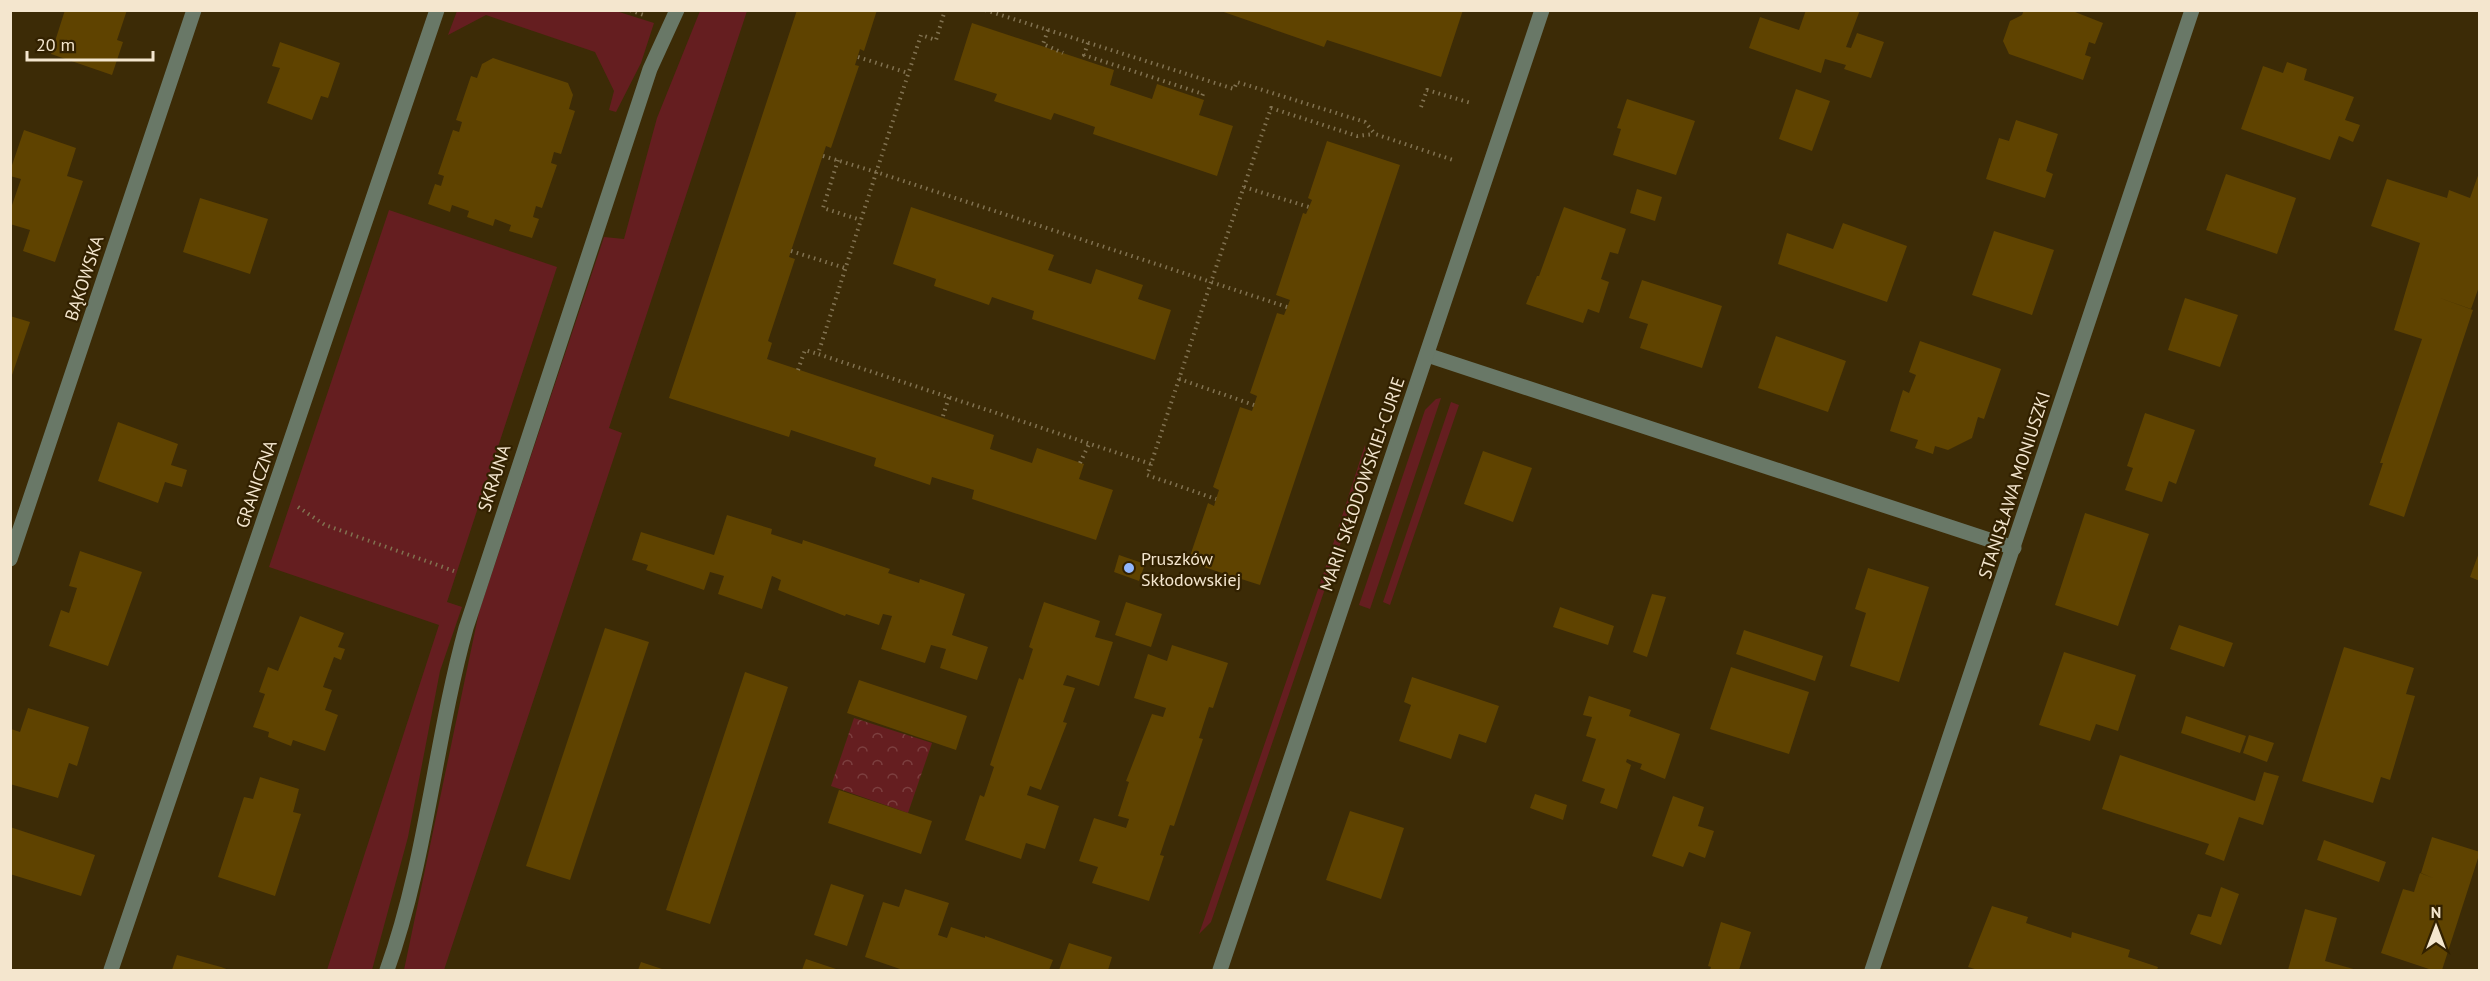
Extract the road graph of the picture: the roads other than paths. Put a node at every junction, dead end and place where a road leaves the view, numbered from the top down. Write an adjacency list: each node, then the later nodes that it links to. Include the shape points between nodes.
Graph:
1 (194, 10): 8 (street, BĄKOWSKA)
2 (437, 10): 9 (street, GRANICZNA)
3 (678, 10): 10 (street, SKRAJNA, via 650,69 480,581 453,675 409,894)
4 (1542, 10): 6 (street, MARII SKŁODOWSKIEJ-CURIE)
5 (2192, 10): 7 (street, STANISŁAWA MONIUSZKI)
6 (1427, 355): 7 (street); 11 (street, MARII SKŁODOWSKIEJ-CURIE)
7 (2014, 548): 12 (street, STANISŁAWA MONIUSZKI)
8 (10, 558)
9 (111, 970)
10 (387, 970)
11 (1220, 970)
12 (1872, 970)

